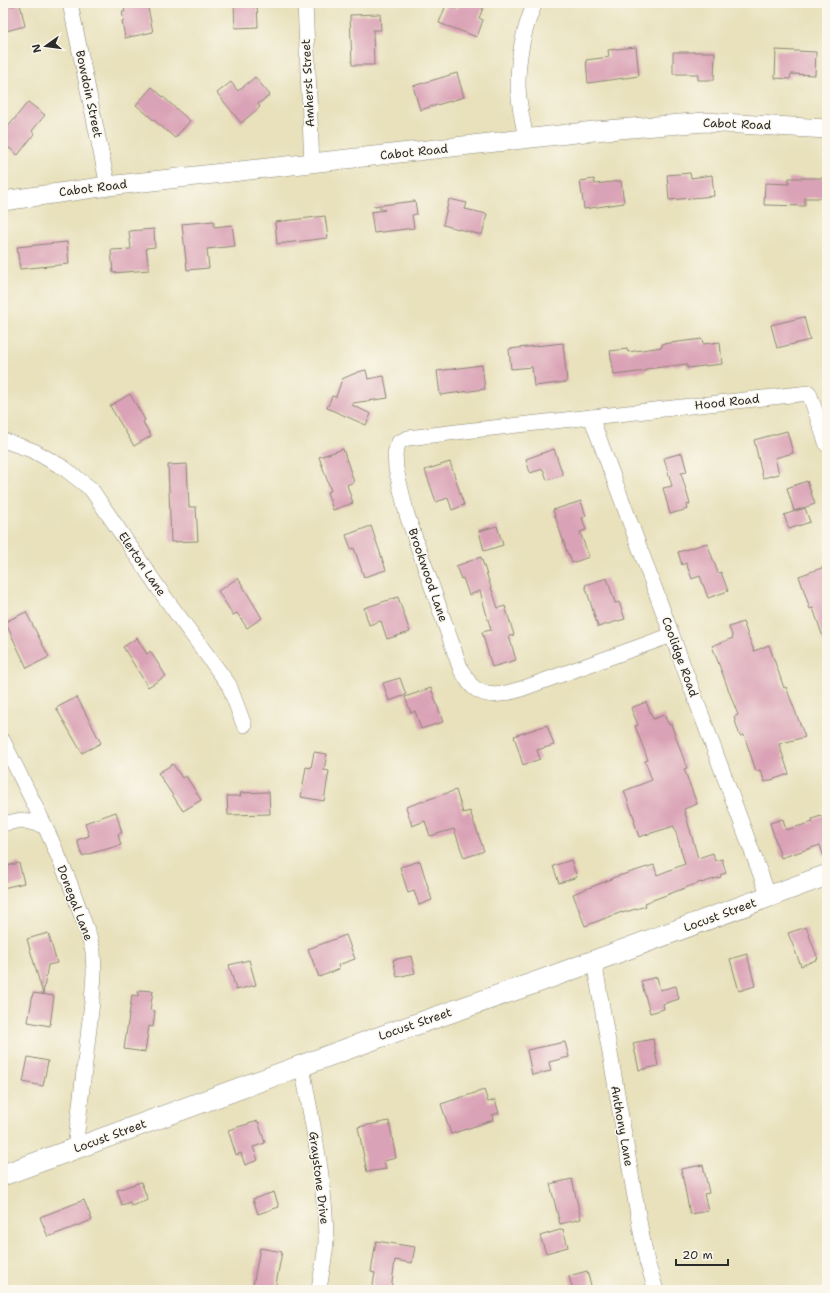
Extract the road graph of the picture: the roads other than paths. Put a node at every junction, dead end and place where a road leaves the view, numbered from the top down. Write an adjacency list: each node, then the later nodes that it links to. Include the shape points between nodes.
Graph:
1 (70, 3): 7 (street, Bowdoin Street)
2 (305, 3): 6 (street, Amherst Street)
3 (535, 3): 5 (street, via 521,51 518,85)
4 (827, 129): 5 (street, Cabot Road, via 705,122)
5 (526, 139): 6 (street, Cabot Road)
6 (312, 164): 7 (street, Cabot Road)
7 (108, 186): 8 (street, Cabot Road)
8 (3, 201)
9 (591, 417): 11 (street, Hood Road, via 809,393); 12 (street, Coolidge Road); 12 (street, Brookwood Lane, via 430,435 399,442 395,453 396,469 408,515 461,670 472,686 484,693 500,695)
10 (3, 440): 13 (street, Elerton Lane, via 34,451 64,468 91,489 166,599 229,685)
11 (827, 445)
12 (672, 634): 18 (street, Coolidge Road)
13 (244, 725)
14 (3, 741): 16 (street, Donegal Lane)
15 (3, 824): 16 (street, via 21,820)
16 (44, 826): 21 (street, Donegal Lane, via 71,888 93,951 92,1002)
17 (827, 875): 18 (main road, Locust Street)
18 (769, 897): 19 (main road, Locust Street)
19 (594, 961): 20 (main road, Locust Street); 24 (street, Anthony Lane, via 641,1232)
20 (302, 1066): 21 (main road, Locust Street); 23 (street, Graystone Drive, via 325,1218 326,1244)
21 (75, 1149): 22 (main road, Locust Street)
22 (3, 1175)
23 (319, 1290)
24 (656, 1290)

